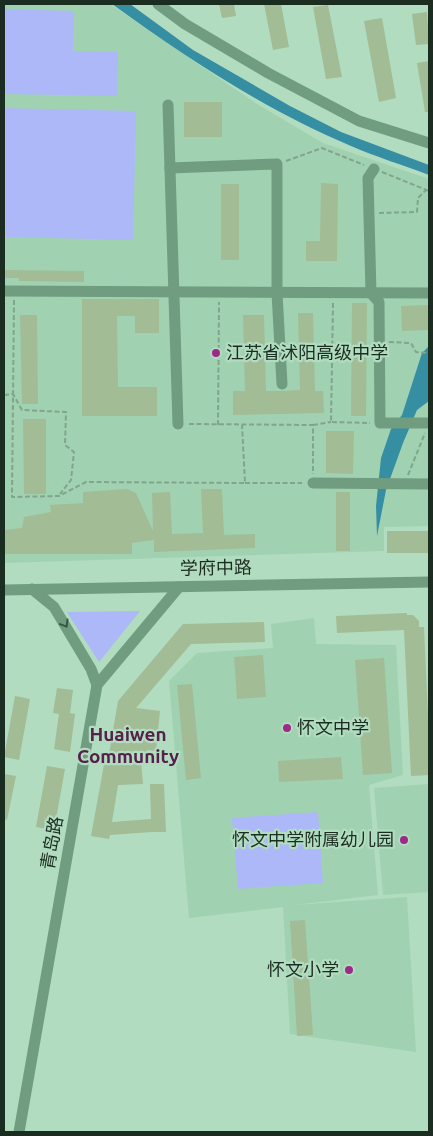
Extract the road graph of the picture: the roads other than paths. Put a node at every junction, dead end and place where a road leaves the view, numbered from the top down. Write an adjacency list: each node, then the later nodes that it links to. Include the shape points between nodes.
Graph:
1 (158, 4): 3 (street, via 185,24 268,73 359,121)
2 (168, 105): 4 (street)
3 (429, 143)
4 (170, 168): 7 (street); 8 (street, via 277,164)
5 (374, 168): 9 (street, via 368,178)
6 (9, 291): 7 (street)
7 (174, 292): 8 (street); 13 (street)
8 (277, 293): 9 (street); 11 (street)
9 (371, 293): 10 (street); 12 (street, via 379,302 380,423)
10 (429, 293)
11 (282, 384)
12 (429, 423)
13 (178, 424)
14 (313, 483): 15 (street)
15 (429, 484)
16 (429, 582): 17 (street, 学府中路)
17 (179, 587): 18 (street, 学府中路); 20 (street)
18 (32, 589): 19 (street, 学府中路); 20 (street, one-way to 20, via 54,607)
19 (4, 590)
20 (97, 685): 21 (street, 青岛路)
21 (20, 1132)

